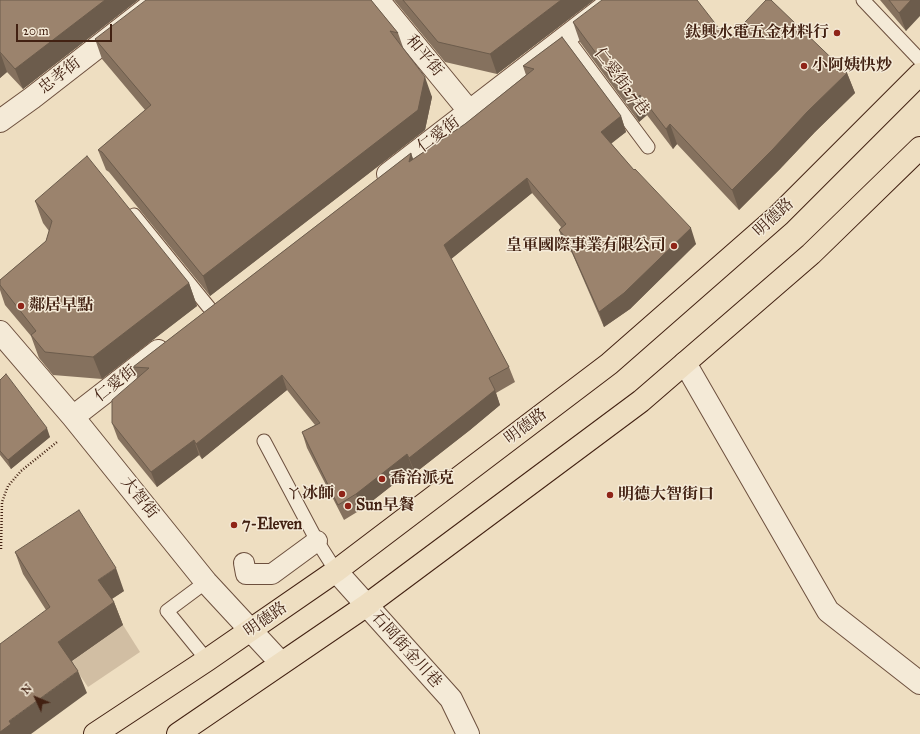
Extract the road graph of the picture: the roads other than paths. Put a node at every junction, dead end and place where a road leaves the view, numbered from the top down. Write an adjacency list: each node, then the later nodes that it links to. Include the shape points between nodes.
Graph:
1 (158, 0): 9 (street, 忠孝街)
2 (378, 0): 8 (street, 和平街)
3 (614, 0): 5 (street, 仁愛街)
4 (863, 0): 6 (lane)
5 (566, 37): 8 (street, 仁愛街); 10 (lane, 仁愛街27巷)
6 (920, 60)
7 (920, 74): 24 (main road, 明德路, via 779,215 609,364)
8 (470, 112): 12 (street, 仁愛街)
9 (0, 121)
10 (648, 147)
11 (920, 148): 19 (main road, via 811,254)
12 (372, 186)
13 (128, 207): 15 (lane)
14 (229, 295): 15 (street)
15 (211, 310): 16 (street)
16 (193, 324)
17 (0, 332): 20 (street, 大智街)
18 (175, 338): 20 (street, 仁愛街)
19 (685, 363): 26 (main road, via 641,401); 30 (street, via 828,611)
20 (73, 417): 25 (street, 大智街)
21 (264, 441): 22 (lane)
22 (317, 541): 23 (street, via 272,574 246,574); 24 (lane)
23 (244, 563)
24 (336, 571): 26 (street, 石岡街金川巷); 27 (main road, 明德路)
25 (206, 582): 27 (street, 大智街); 28 (lane, via 167,611)
26 (367, 605): 29 (main road); 33 (street, 石岡街金川巷, via 451,699)
27 (251, 630): 28 (main road, 明德路); 29 (street, 大智街)
28 (207, 660): 31 (main road, 明德路)
29 (281, 663): 32 (main road)
30 (920, 683)
31 (95, 734)
32 (178, 734)
33 (468, 734)

